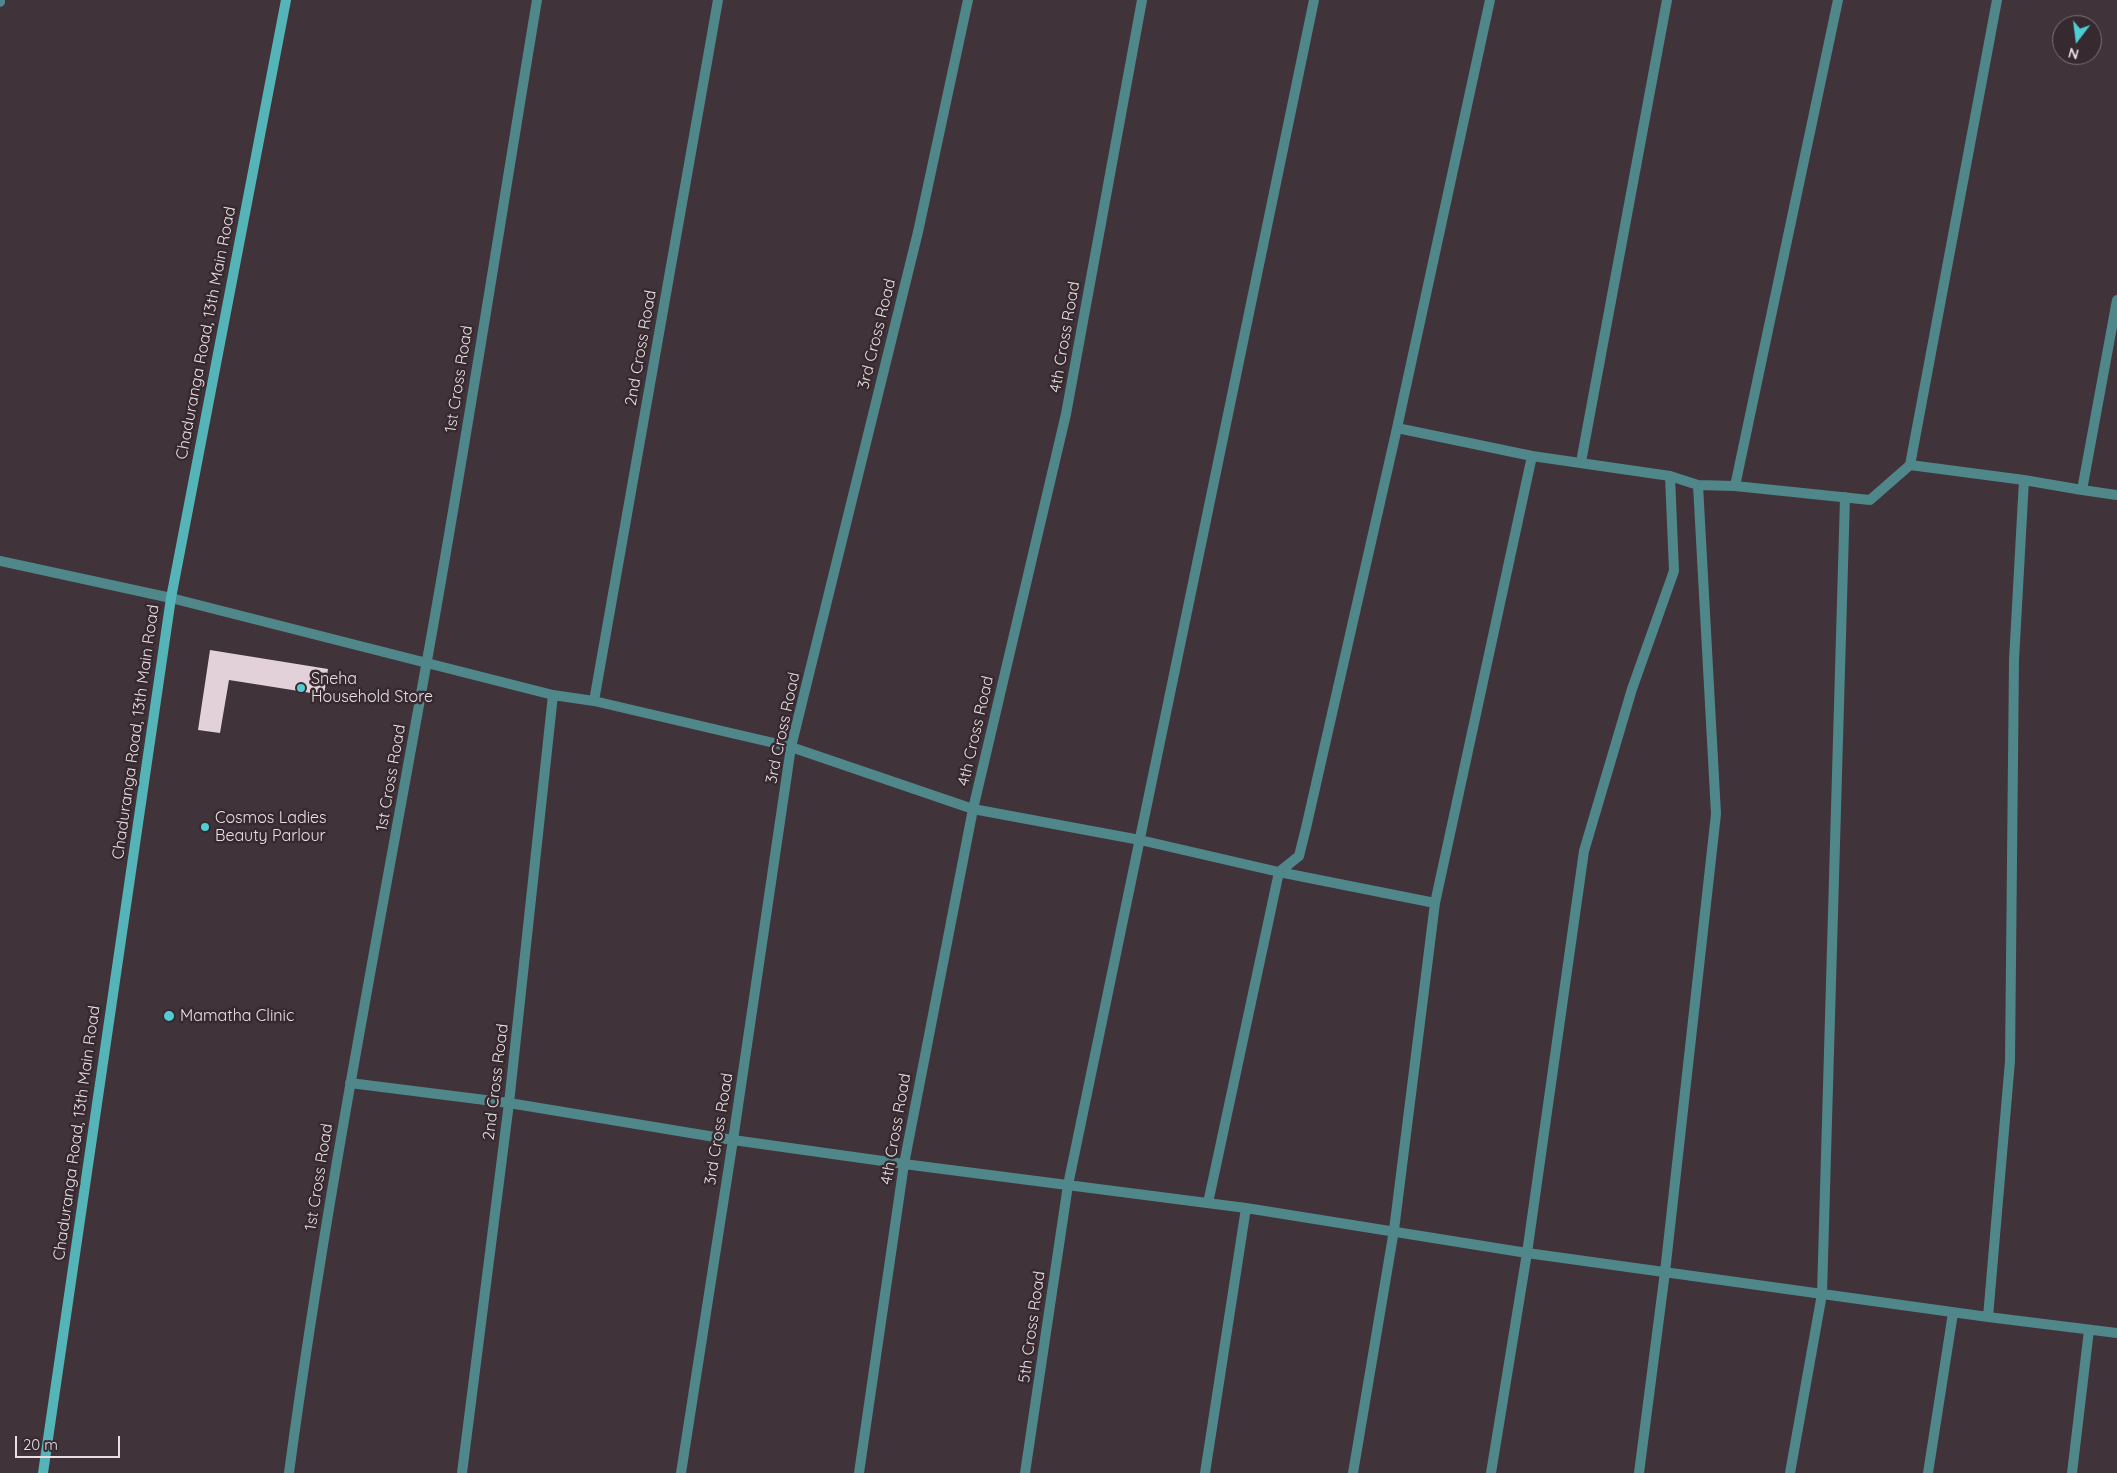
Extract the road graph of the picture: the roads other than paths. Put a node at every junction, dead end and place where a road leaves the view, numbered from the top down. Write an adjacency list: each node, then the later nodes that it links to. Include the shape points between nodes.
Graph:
1 (286, 0): 24 (street, Chaduranga Road, 13th Main Road)
2 (537, 0): 25 (street, 1st Cross Road)
3 (718, 0): 27 (street, 2nd Cross Road)
4 (968, 0): 28 (street, 3rd Cross Road, via 918,232)
5 (1142, 0): 29 (street, 4th Cross Road, via 1066,414)
6 (1314, 0): 30 (street, 5th Cross Road)
7 (1490, 0): 12 (street)
8 (1667, 0): 14 (street)
9 (1838, 0): 19 (street)
10 (1997, 0): 15 (street)
11 (2117, 300): 20 (street)
12 (1397, 428): 13 (street); 31 (street, via 1299,856)
13 (1532, 456): 14 (street); 32 (street)
14 (1581, 462): 16 (street)
15 (1910, 465): 17 (street); 22 (street, via 1870,500)
16 (1670, 476): 18 (street); 41 (street, via 1674,571 1632,689 1584,851)
17 (2024, 480): 20 (street); 45 (street, via 2014,660 2010,1061)
18 (1698, 485): 19 (street); 42 (street, via 1716,814)
19 (1735, 486): 22 (street)
20 (2082, 490): 21 (street)
21 (2117, 494)
22 (1845, 497): 43 (street)
23 (0, 561): 24 (street)
24 (171, 598): 25 (street); 48 (street, Chaduranga Road, 13th Main Road)
25 (427, 663): 26 (street); 33 (street, 1st Cross Road)
26 (553, 695): 27 (street); 34 (street, 2nd Cross Road)
27 (594, 701): 28 (street)
28 (791, 747): 29 (street); 35 (street, 3rd Cross Road)
29 (974, 809): 30 (street); 36 (street, 4th Cross Road)
30 (1140, 840): 31 (street); 37 (street, 5th Cross Road)
31 (1279, 872): 32 (street); 38 (street)
32 (1435, 903): 40 (street)
33 (350, 1083): 34 (street); 49 (street, 1st Cross Road)
34 (509, 1103): 35 (street); 50 (street, 2nd Cross Road)
35 (733, 1140): 36 (street); 51 (street, 3rd Cross Road)
36 (904, 1164): 37 (street); 52 (street, 4th Cross Road)
37 (1068, 1185): 38 (street); 53 (street, 5th Cross Road)
38 (1208, 1203): 39 (street)
39 (1246, 1208): 40 (street); 54 (street)
40 (1394, 1230): 41 (street); 55 (street)
41 (1527, 1253): 42 (street); 56 (street)
42 (1665, 1272): 43 (street); 57 (street)
43 (1822, 1294): 44 (street); 58 (street)
44 (1953, 1313): 45 (street); 59 (street)
45 (1988, 1317): 46 (street)
46 (2089, 1330): 47 (street); 60 (street)
47 (2117, 1333)
48 (42, 1473)
49 (289, 1473)
50 (462, 1473)
51 (680, 1473)
52 (859, 1473)
53 (1025, 1473)
54 (1205, 1473)
55 (1353, 1473)
56 (1491, 1473)
57 (1639, 1473)
58 (1790, 1473)
59 (1928, 1473)
60 (2072, 1473)

